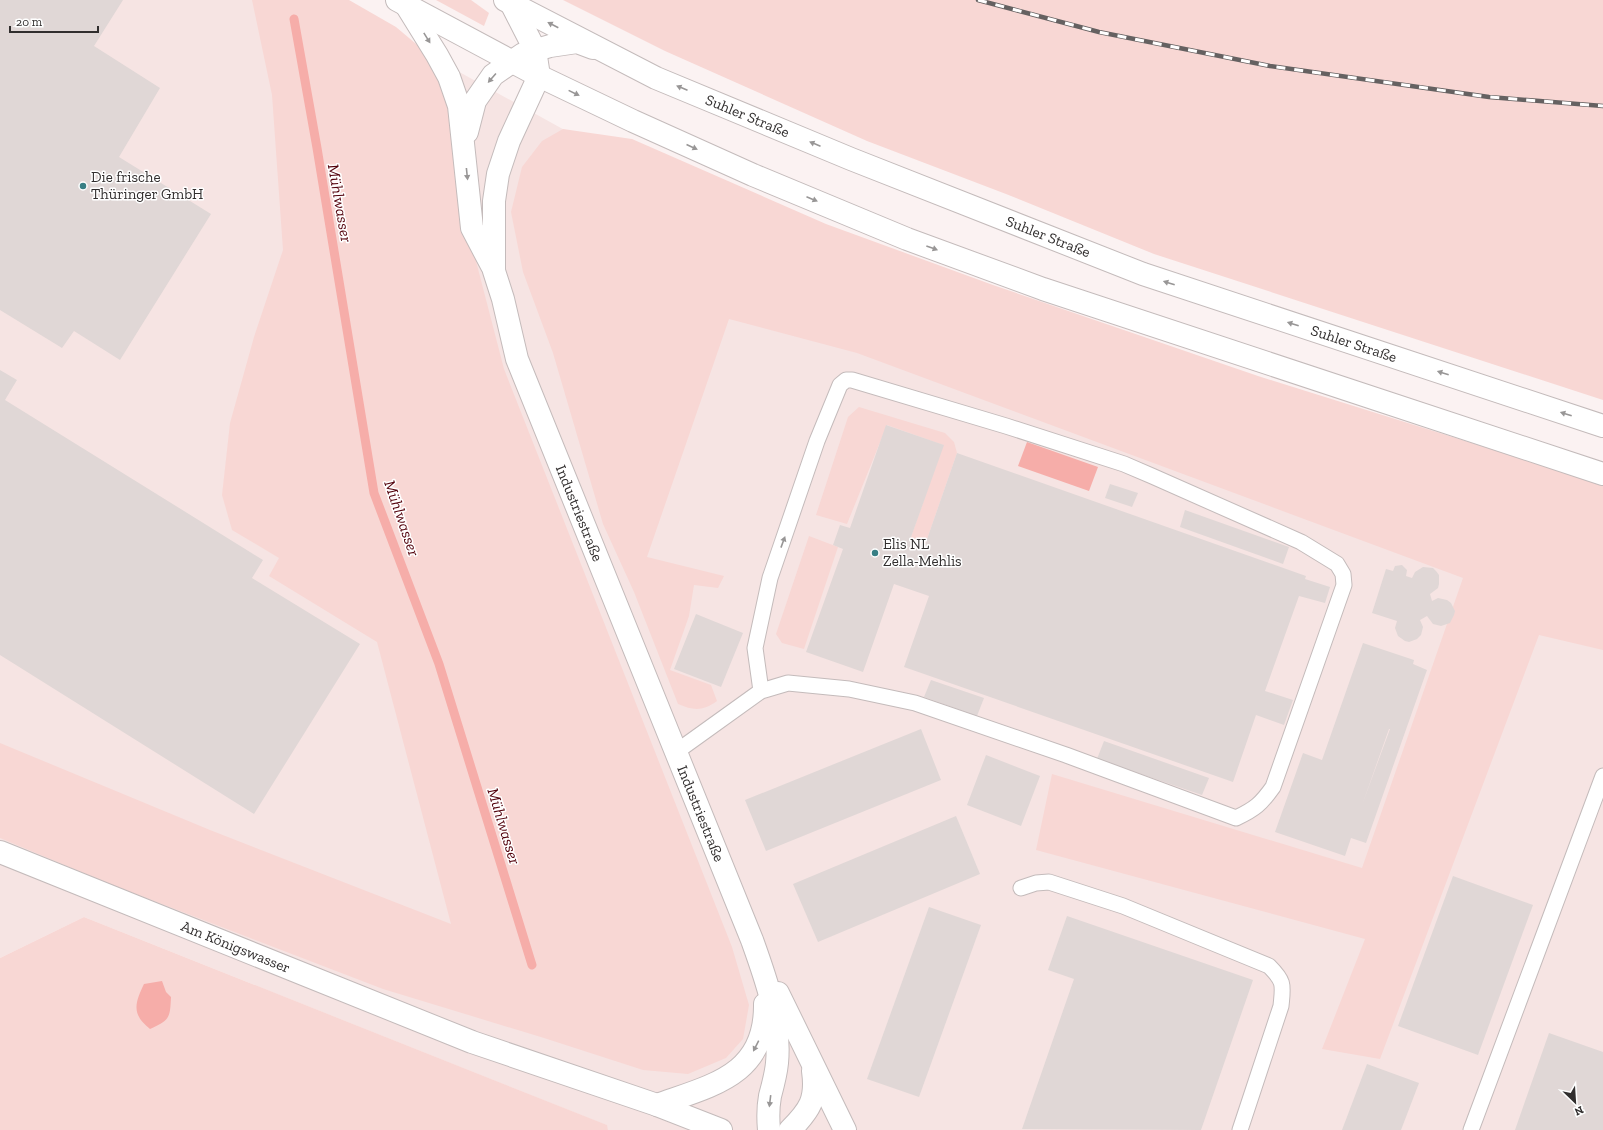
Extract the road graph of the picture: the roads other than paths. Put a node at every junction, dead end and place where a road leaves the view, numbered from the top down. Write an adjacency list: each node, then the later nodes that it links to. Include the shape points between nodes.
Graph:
1 (508, 2): 3 (street); 4 (street, Suhler Straße, one-way to 1)
2 (401, 3): 5 (street); 7 (street, one-way to 7, via 449,77 459,106)
3 (534, 50): 4 (street, via 577,42); 5 (street); 6 (street)
4 (604, 52): 9 (street, Suhler Straße, one-way to 4, via 1143,274 843,156 656,78)
5 (512, 62): 6 (street); 7 (street, one-way to 7, via 494,75 475,101)
6 (539, 76): 8 (street, Industriestraße, via 509,141 498,174 494,201); 10 (street, one-way to 10, via 746,172 915,242 1050,291)
7 (464, 143): 8 (street, one-way to 8, via 472,228)
8 (494, 271): 12 (street, Industriestraße, via 517,359)
9 (1603, 426)
10 (1603, 474)
11 (761, 691): 11 (lane, one-way to 11, via 755,648 770,578 817,441 840,384 846,380 1006,426 1124,464 1301,542 1338,564 1344,574 1344,585 1273,787 1263,802 1236,818 1066,755 914,703 849,689 788,683); 12 (lane)
12 (676, 752): 16 (street, Industriestraße)
13 (1603, 776): 24 (lane)
14 (0, 852): 18 (street, Am Königswasser, via 472,1042)
15 (1021, 888): 23 (lane, via 1048,882 1123,906 1270,966 1279,976 1283,986 1281,1006)
16 (752, 940): 17 (street, Industriestraße); 18 (street, Industriestraße, one-way to 18, via 765,998 764,1028 758,1044 750,1057 728,1077 711,1086); 20 (street, Industriestraße, one-way to 20, via 771,996 777,1032 777,1063 770,1098)
17 (811, 1062): 21 (street, Industriestraße, via 815,1084 814,1097 804,1116); 22 (street, Industriestraße)
18 (657, 1105): 19 (street)
19 (721, 1130)
20 (769, 1130)
21 (790, 1130)
22 (845, 1130)
23 (1240, 1130)
24 (1471, 1130)

